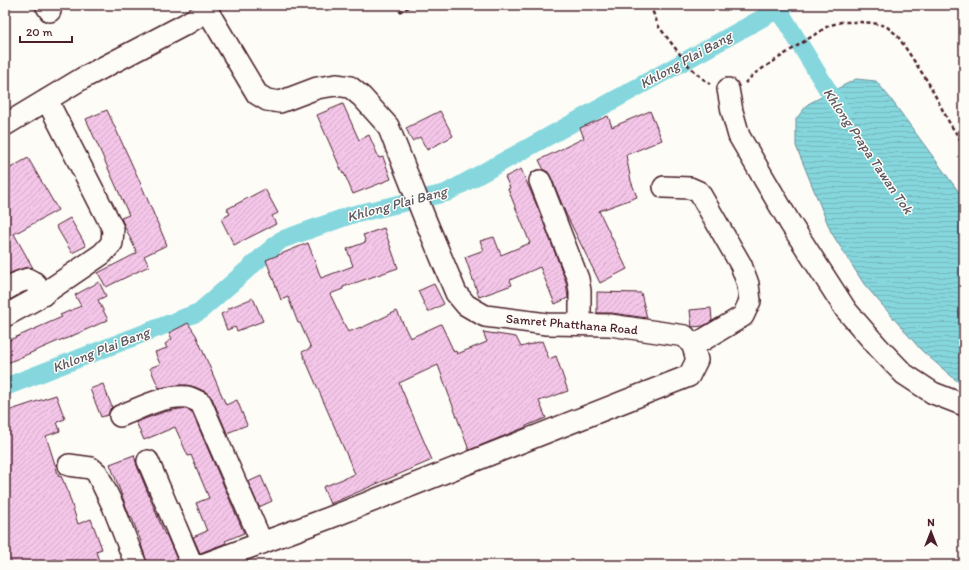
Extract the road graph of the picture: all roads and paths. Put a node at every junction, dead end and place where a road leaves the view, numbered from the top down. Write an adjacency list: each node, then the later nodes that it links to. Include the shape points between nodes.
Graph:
1 (413, 5): 4 (path)
2 (650, 5): 5 (path, via 659,27)
3 (206, 8): 8 (street, via 186,24 83,78); 16 (street, Samret Phatthana Road, via 257,94 267,100 280,102 317,88 336,85 350,88 362,97 388,126 456,293 466,306 485,316 548,324)
4 (399, 12)
5 (690, 66)
6 (754, 74): 10 (path, via 828,26 840,22 886,26 897,35 928,82)
7 (728, 89): 18 (street, via 739,136 790,223 846,310 904,374 933,392)
8 (47, 100): 9 (street); 14 (street, via 113,229 112,243 102,254)
9 (5, 125)
10 (964, 145)
11 (540, 181): 16 (street, via 578,279)
12 (664, 187): 17 (street, via 690,188 699,192 741,265 748,284 750,301 743,316)
13 (5, 290): 14 (street, via 28,279 35,283)
14 (42, 294): 15 (street)
15 (5, 316)
16 (580, 324): 17 (street, Samret Phatthana Road, via 610,325 685,336)
17 (693, 346): 22 (street, via 697,360 689,376)
18 (964, 405)
19 (120, 416): 22 (street, via 172,397 188,397 202,403)
20 (148, 461): 24 (street)
21 (69, 465): 23 (street, via 91,468 97,473)
22 (262, 543): 25 (street)
23 (136, 565)
24 (192, 565)
25 (202, 565)

